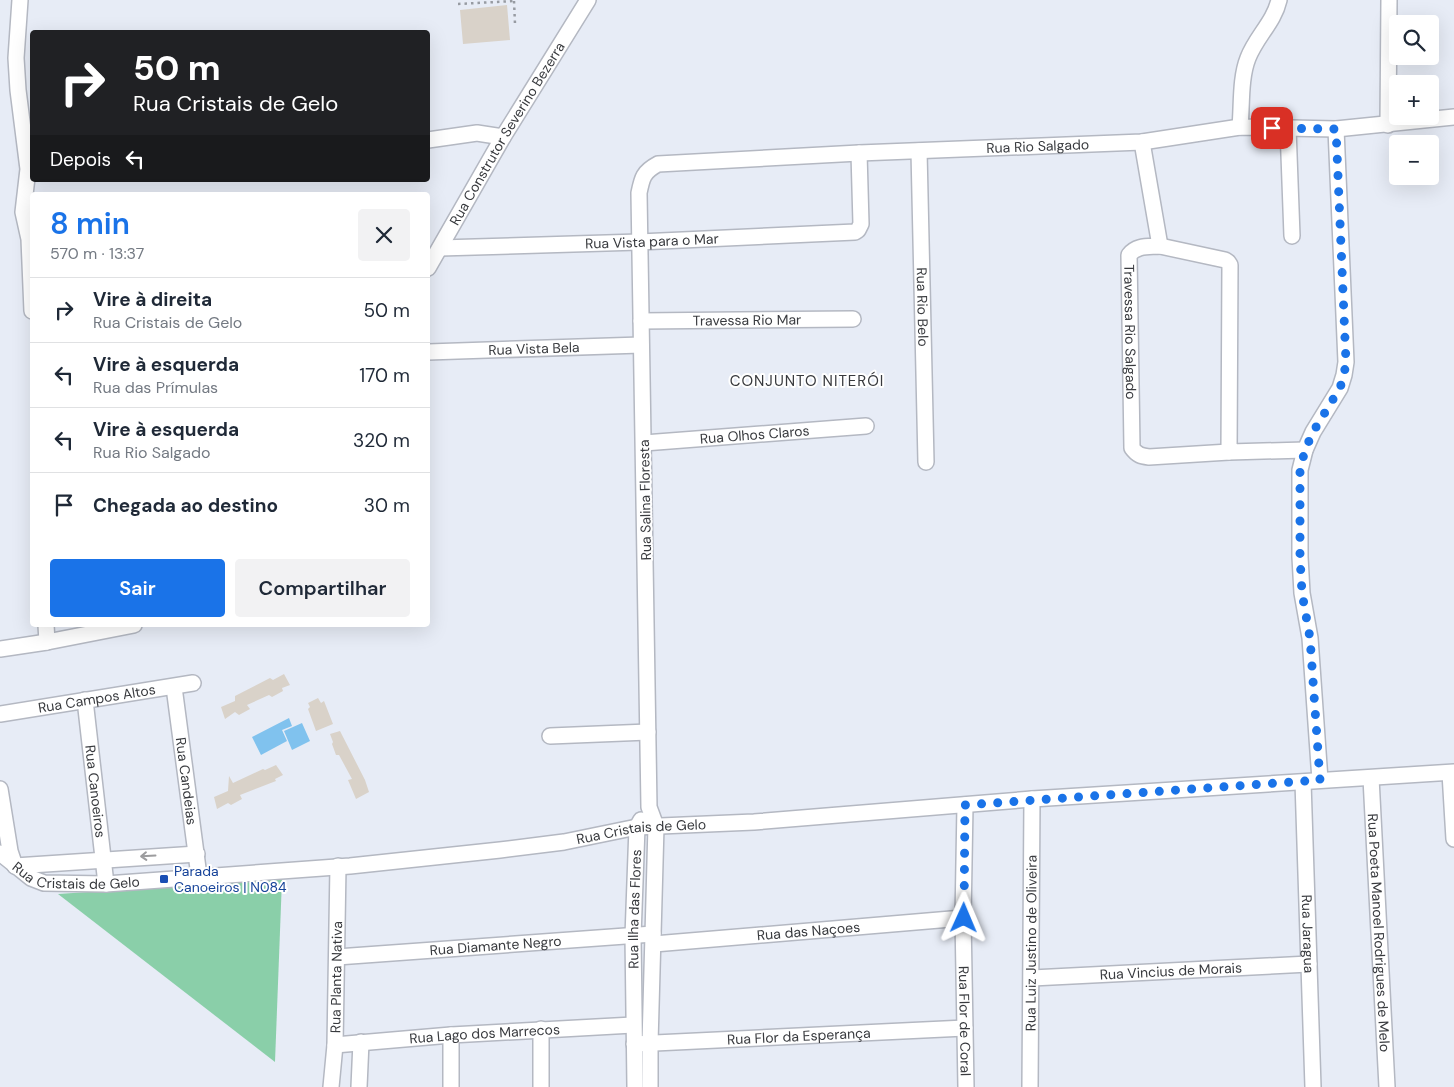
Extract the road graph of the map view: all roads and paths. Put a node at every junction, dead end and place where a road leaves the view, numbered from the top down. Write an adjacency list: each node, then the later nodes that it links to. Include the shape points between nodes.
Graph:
1 (20, 0): 18 (street, via 16,58)
2 (514, 0): 6 (path); 7 (path)
3 (588, 0): 13 (street, Rua Construtor Severino Bezerra)
4 (1279, 0): 10 (street, via 1245,69)
5 (1389, 0): 9 (street)
6 (458, 4)
7 (516, 24)
8 (1454, 117): 9 (street, Rua Rio Salgado)
9 (1388, 125): 12 (street, Rua Rio Salgado)
10 (1240, 127): 11 (street, Rua Rio Salgado); 15 (street, Rua Rio Salgado)
11 (1288, 128): 12 (street, Rua Rio Salgado); 20 (street)
12 (1336, 129): 32 (street, via 1346,362 1340,388)
13 (503, 137): 14 (street, via 477,133); 23 (street, Rua Construtor Severino Bezerra)
14 (430, 140)
15 (1142, 142): 16 (street, Rua Rio Salgado); 22 (street)
16 (919, 151): 17 (street, Rua Rio Salgado); 34 (street, Rua Rio Belo)
17 (859, 153): 19 (street, Rua Rio Salgado, via 658,164 647,170 641,179); 21 (street, Rua Vista para o Mar, via 861,224 855,232)
18 (30, 169): 24 (street, via 23,212)
19 (638, 194): 21 (street, Rua Salina Floresta)
20 (1292, 236)
21 (639, 242): 23 (street, Rua Vista para o Mar); 27 (street, Rua Salina Floresta)
22 (1160, 246): 33 (street, via 1224,260 1230,265); 33 (street, Travessa Rio Salgado, via 1138,247 1129,255 1132,448 1136,454 1149,457)
23 (440, 248): 25 (street, Rua Construtor Severino Bezerra)
24 (30, 263)
25 (430, 265)
26 (853, 319): 27 (street, Travessa Rio Mar)
27 (641, 321): 28 (street, Rua Salina Floresta)
28 (641, 345): 29 (street, Rua Vista Bela); 31 (street, Rua Salina Floresta)
29 (430, 352)
30 (866, 426): 31 (street, Rua Olhos Claros)
31 (644, 443): 43 (street, Rua Salina Floresta)
32 (1305, 450): 33 (street); 47 (street, via 1300,470 1300,557)
33 (1229, 452)
34 (926, 462)
35 (46, 627): 37 (street)
36 (124, 627): 37 (street)
37 (47, 642): 38 (street)
38 (0, 649)
39 (193, 683): 40 (street, Rua Campos Altos)
40 (174, 687): 41 (street, Rua Campos Altos); 57 (street, Rua Candeias)
41 (85, 700): 42 (street, Rua Campos Altos); 58 (street, Rua Canoeiros)
42 (0, 714)
43 (648, 732): 44 (street); 52 (street, Rua Salina Floresta)
44 (550, 736)
45 (1452, 772): 46 (street, Rua Cristais de Gelo); 55 (street)
46 (1371, 778): 47 (street, Rua Cristais de Gelo); 86 (street, Rua Poeta Manoel Rodrigues de Melo)
47 (1320, 780): 48 (street, Rua Cristais de Gelo)
48 (1303, 782): 50 (street, Rua Cristais de Gelo); 67 (street, Rua Jaragua)
49 (0, 789): 59 (street)
50 (1032, 799): 51 (street, Rua Cristais de Gelo); 68 (street, Rua Luiz Justino de Oliveira)
51 (965, 805): 53 (street, Rua Cristais de Gelo, via 754,822); 63 (street, Rua Flor de Coral)
52 (649, 807): 53 (street, Rua Ilha das Flores); 54 (street, Rua Ilha das Flores)
53 (656, 826): 54 (street, Rua Cristais de Gelo); 65 (street, Rua Ilha das Flores)
54 (637, 827): 60 (street, Rua Cristais de Gelo, via 546,844); 64 (street, Rua Ilha das Flores)
55 (1454, 839)
56 (0, 853): 59 (street)
57 (196, 854): 58 (street, Rua Cristais de Gelo, one-way to 58); 61 (street, Rua Candeias)
58 (103, 859): 59 (street, Rua Cristais de Gelo); 62 (street, Rua Canoeiros)
59 (15, 866): 62 (street, Rua Cristais de Gelo, via 30,878 44,883)
60 (338, 866): 61 (street, Rua Cristais de Gelo); 66 (street, Rua Planta Nativa)
61 (199, 876): 62 (street, Rua Cristais de Gelo)
62 (106, 884)
63 (964, 918): 65 (street, Rua das Naçoes); 70 (street, Rua Flor de Coral)
64 (633, 936): 65 (street, Rua Diamante Negro); 66 (street, Rua Diamante Negro); 69 (street, Rua Ilha das Flores)
65 (653, 939): 74 (street, Rua Ilha das Flores)
66 (337, 957): 76 (street, Rua Planta Nativa)
67 (1309, 964): 68 (street, Rua Vincius de Morais); 85 (street, Rua Jaragua)
68 (1032, 978): 84 (street, Rua Luiz Justino de Oliveira)
69 (633, 1025): 71 (street, Rua Lago dos Marrecos); 75 (street, Rua Ilha das Flores)
70 (965, 1028): 74 (street, Rua Flor da Esperança); 83 (street, Rua Flor de Coral)
71 (541, 1029): 72 (street, Rua Lago dos Marrecos); 80 (street)
72 (451, 1035): 73 (street, Rua Lago dos Marrecos); 79 (street)
73 (361, 1042): 76 (street, Rua Lago dos Marrecos); 78 (street, Rua Planta Nativa)
74 (650, 1043): 75 (street, Rua Flor da Esperança); 82 (street, Rua Ilha das Flores)
75 (634, 1044): 81 (street, Rua Ilha das Flores)
76 (335, 1045): 77 (street, Rua Planta Nativa)
77 (332, 1087)
78 (359, 1087)
79 (451, 1087)
80 (541, 1087)
81 (635, 1087)
82 (650, 1087)
83 (966, 1087)
84 (1030, 1087)
85 (1313, 1087)
86 (1387, 1087)

